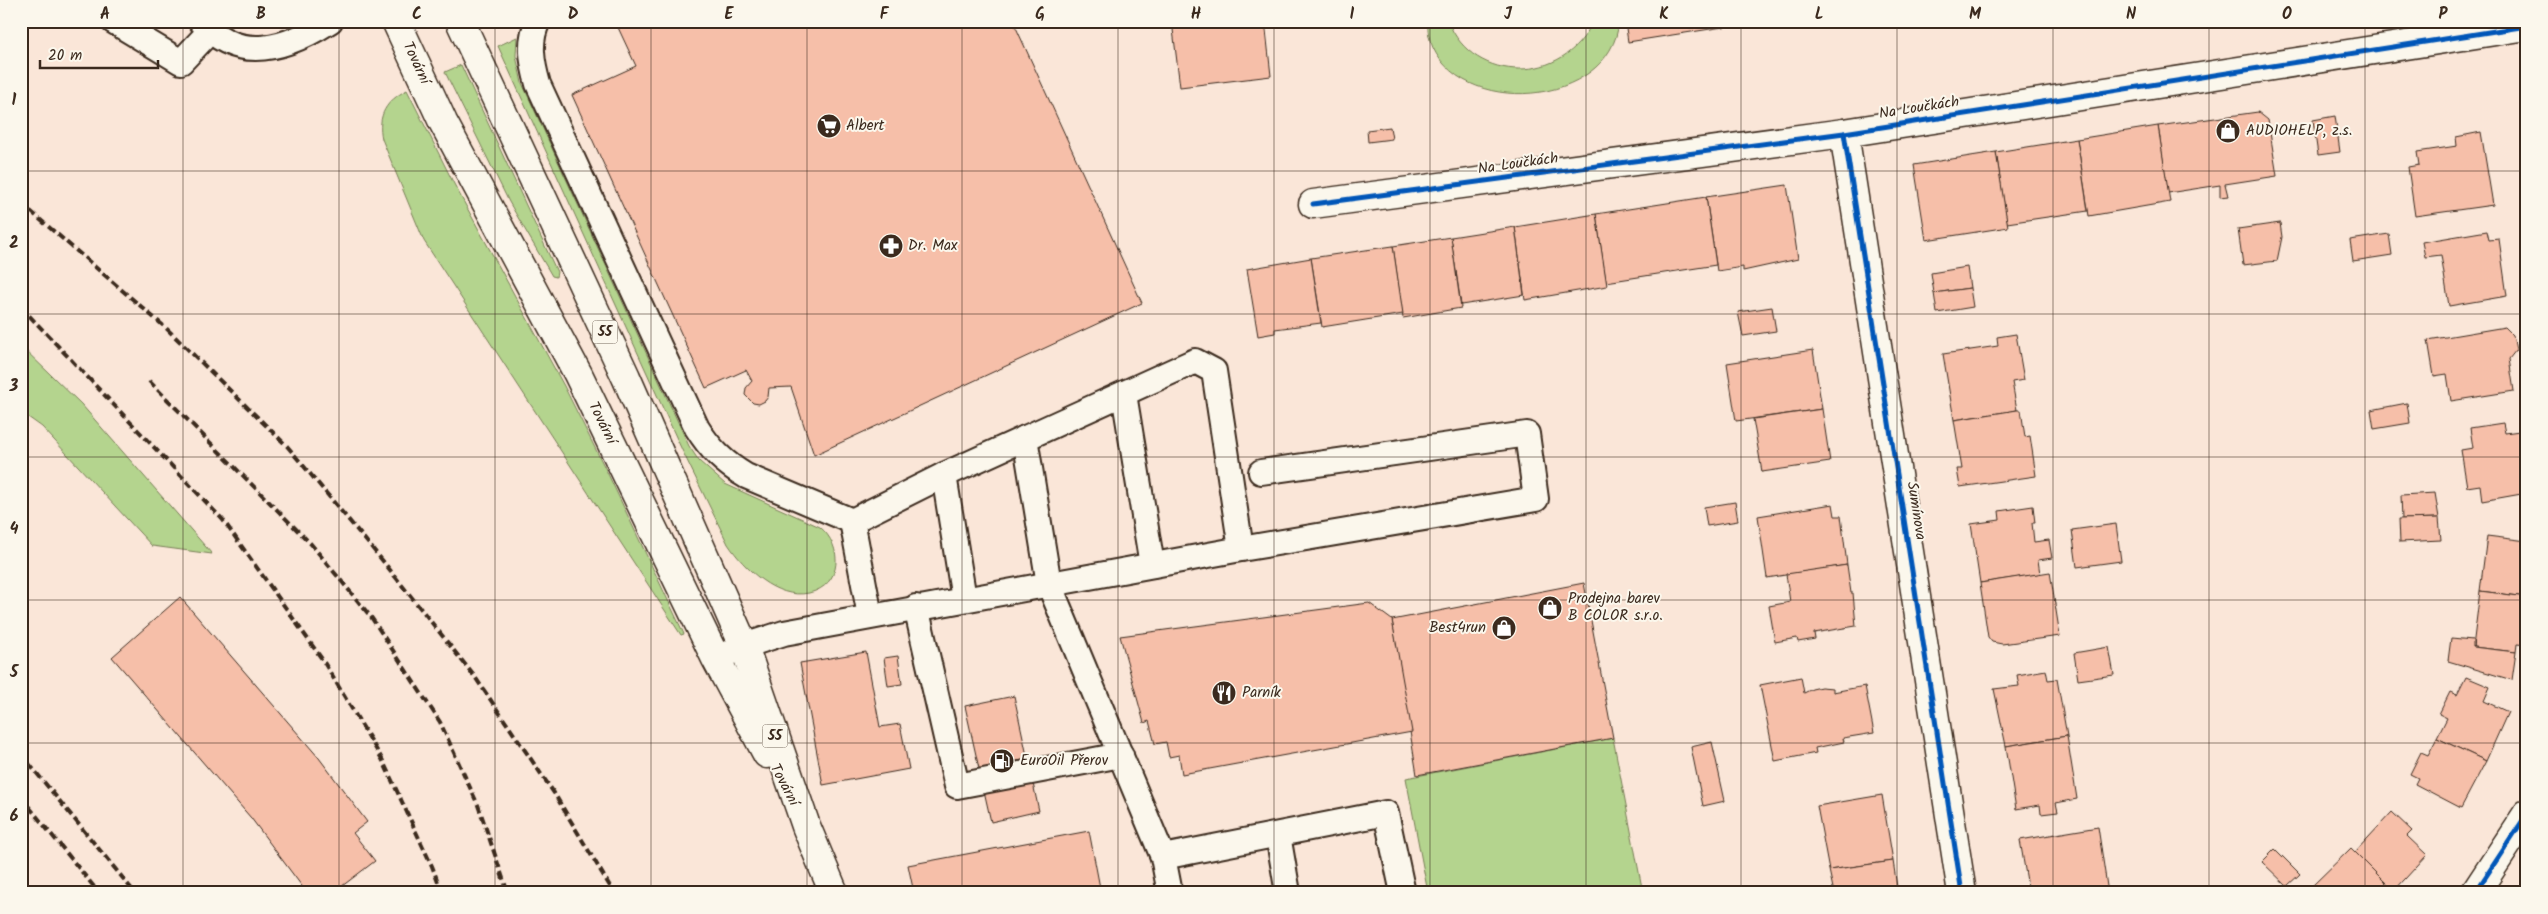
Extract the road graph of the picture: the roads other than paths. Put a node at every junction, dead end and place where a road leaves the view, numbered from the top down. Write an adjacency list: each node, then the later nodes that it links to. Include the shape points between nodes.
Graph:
1 (113, 21): 6 (lane, via 181,62)
2 (330, 21): 6 (lane, via 295,41 263,48 245,48)
3 (396, 21): 22 (street, Tovární / 55, via 479,193 578,374)
4 (460, 21): 21 (street, Tovární / 55, via 626,377)
5 (538, 21): 14 (lane, via 532,45 538,84 705,442 730,467 746,476)
6 (205, 26)
7 (2527, 26): 8 (street, Na Loučkách)
8 (1844, 133): 9 (street, Na Loučkách); 32 (street, Sumínova)
9 (1313, 204)
10 (1124, 394): 11 (lane); 15 (lane, via 1195,361 1214,370); 16 (lane)
11 (1025, 438): 13 (lane); 17 (lane)
12 (1261, 472): 15 (lane, via 1527,434 1536,499)
13 (944, 475): 14 (lane); 18 (lane)
14 (852, 522): 20 (lane)
15 (1241, 549): 16 (lane)
16 (1152, 565): 17 (lane)
17 (1049, 584): 18 (lane); 23 (lane)
18 (964, 599): 19 (lane)
19 (916, 607): 20 (lane); 23 (lane, via 957,786)
20 (870, 616): 21 (lane, via 784,633)
21 (744, 646): 22 (lane); 25 (street, Tovární / 55)
22 (716, 659): 25 (street, Tovární / 55)
23 (1121, 755): 27 (lane)
24 (2527, 814): 33 (street)
25 (806, 826): 28 (street, Tovární / 55)
26 (1278, 834): 27 (lane); 30 (lane); 31 (lane, via 1386,813)
27 (1163, 857): 29 (lane)
28 (834, 893)
29 (1170, 893)
30 (1288, 893)
31 (1403, 893)
32 (1962, 893)
33 (2475, 893)

